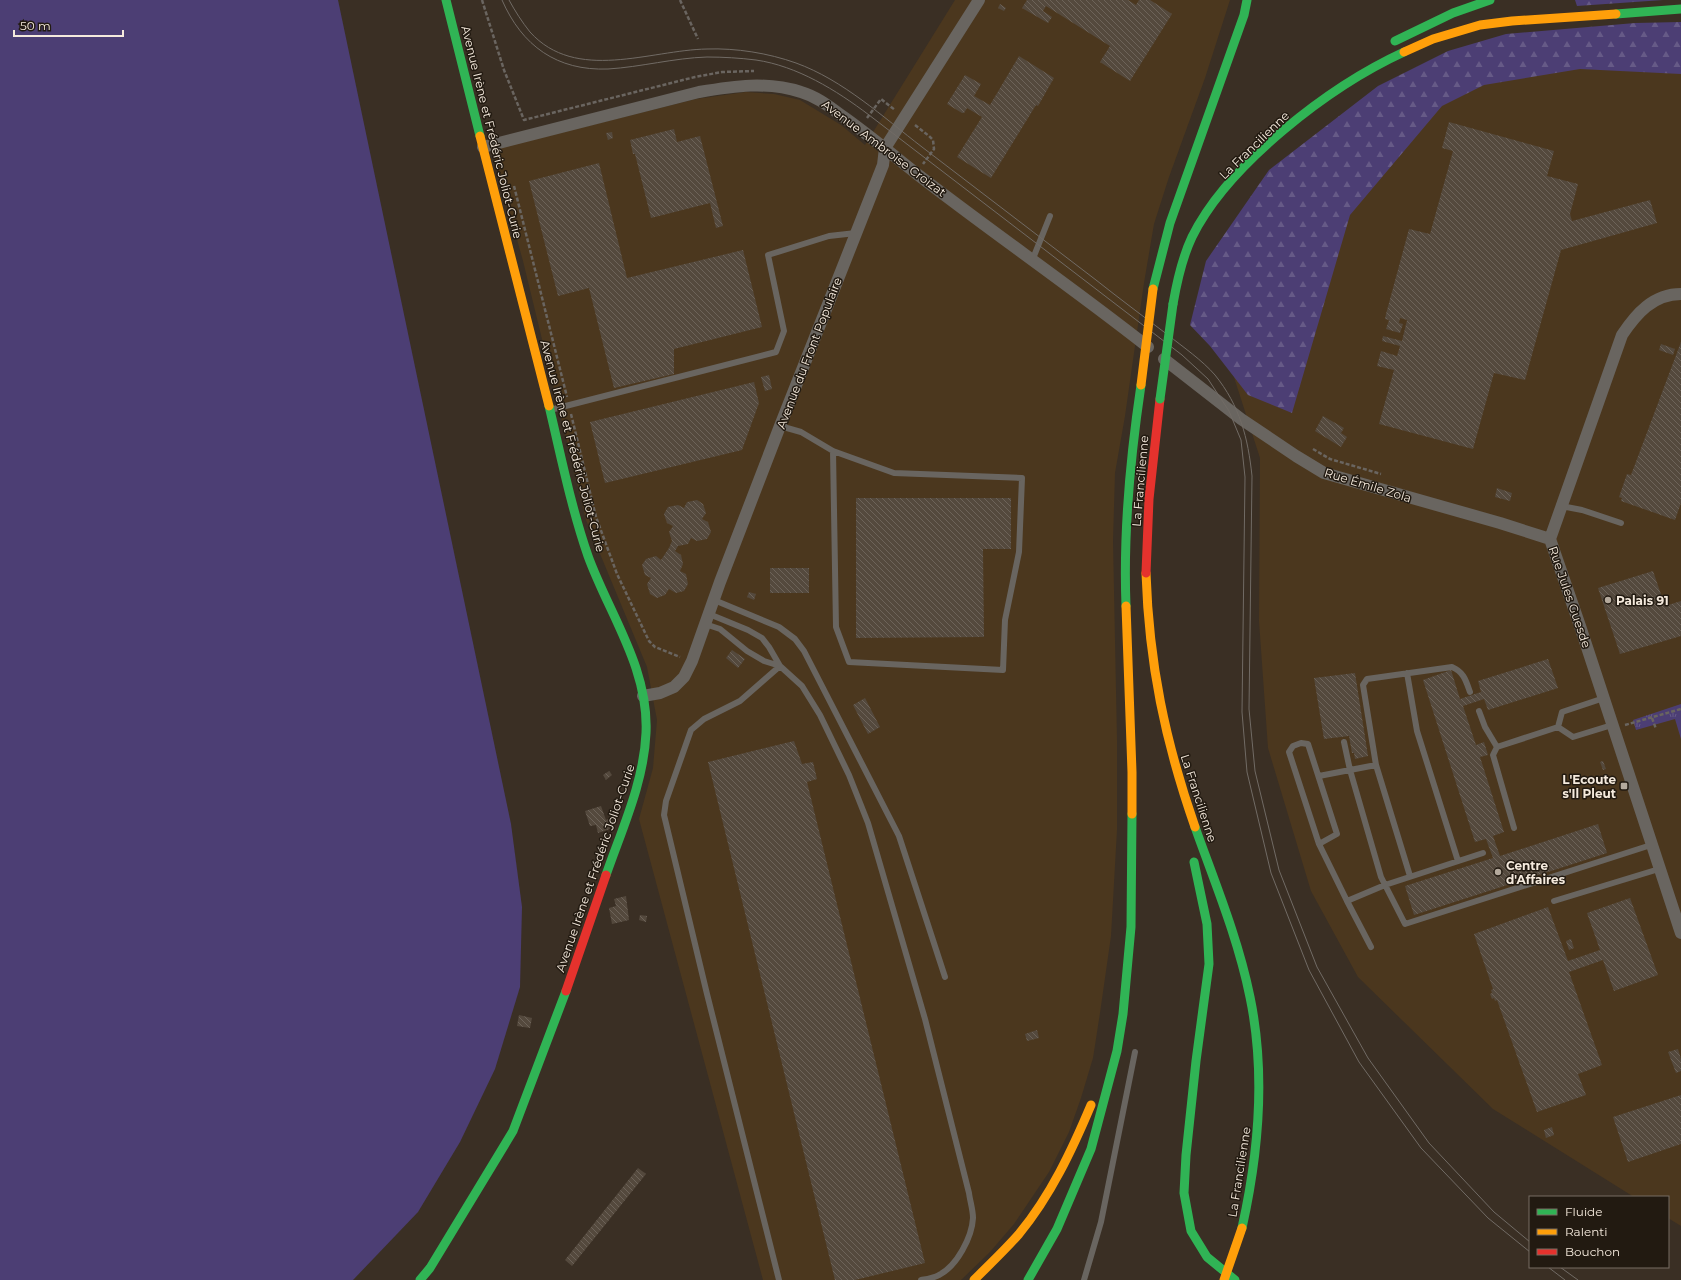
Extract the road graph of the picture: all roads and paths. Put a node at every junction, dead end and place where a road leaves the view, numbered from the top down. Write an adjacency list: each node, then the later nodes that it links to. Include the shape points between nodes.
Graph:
1 (446, 0): 16 (main road, Avenue Irène et Frédéric Joliot-Curie)
2 (482, 0): 13 (path, via 504,70)
3 (680, 0): 8 (path)
4 (979, 0): 17 (street, Avenue du Front Populaire)
5 (1247, 0): 69 (main road, La Francilienne, bridge, via 1160,258 1130,455 1125,530 1125,589 1132,772 1132,885 1128,968)
6 (1490, 0): 9 (main road, via 1450,14)
7 (1681, 9): 11 (main road, La Francilienne, via 1472,26 1395,56)
8 (698, 39)
9 (1384, 46)
10 (1337, 77): 11 (main road)
11 (1325, 99): 53 (main road, La Francilienne, bridge, via 1266,147 1235,177 1211,207 1196,229 1187,249 1173,304 1148,513 1148,608 1151,649 1166,733)
12 (897, 112): 14 (path, via 880,99)
13 (524, 120)
14 (864, 121)
15 (910, 121): 18 (path, via 933,140 934,149)
16 (483, 146): 17 (street, Avenue Ambroise Croizat, via 700,92 758,84 780,86 819,99); 26 (main road, Avenue Irène et Frédéric Joliot-Curie)
17 (885, 148): 21 (street, Avenue du Front Populaire, via 883,165); 22 (street, Avenue Ambroise Croizat)
18 (922, 165)
19 (514, 186): 25 (path)
20 (1050, 216): 22 (lane)
21 (856, 233): 25 (lane, via 829,236 768,255 784,331 776,352); 27 (street, Avenue du Front Populaire)
22 (1032, 261): 24 (street, Avenue Ambroise Croizat)
23 (1681, 294): 31 (street, Rue Jules Guesde, via 1655,299 1635,316 1622,335)
24 (1129, 332): 33 (street, Rue Émile Zola, via 1241,420 1324,473)
25 (569, 405): 26 (lane); 36 (path, via 596,517 618,574 649,641 655,647)
26 (550, 410): 40 (main road, Avenue Irène et Frédéric Joliot-Curie, via 586,548 629,644)
27 (780, 426): 29 (lane, via 802,432); 34 (street, Avenue du Front Populaire)
28 (1310, 448): 30 (path, via 1330,459)
29 (833, 451): 29 (lane, via 836,627 849,662 1003,670 1005,620 1019,552 1022,478 894,473)
30 (1382, 474)
31 (1561, 506): 32 (lane, via 1582,510); 33 (street, Rue Jules Guesde)
32 (1620, 524)
33 (1550, 539): 41 (street, Rue Jules Guesde)
34 (714, 600): 35 (street, Avenue du Front Populaire); 68 (lane, via 779,627 795,639 804,651 899,836)
35 (707, 619): 37 (lane, via 764,661); 37 (lane, via 748,630 762,638); 40 (street, Avenue du Front Populaire, via 684,677 674,687)
36 (684, 658)
37 (780, 666): 74 (lane, via 740,701 704,718 691,730 666,800 664,815); 75 (lane, via 802,686 820,715 868,822 925,1019 969,1193 973,1217 971,1230 958,1258 949,1269 938,1276)
38 (1407, 673): 39 (lane, via 1452,667 1464,676); 50 (lane, via 1367,679 1363,685); 60 (lane, via 1417,731)
39 (1470, 692)
40 (643, 696): 73 (main road, Avenue Irène et Frédéric Joliot-Curie, via 646,723 640,774 561,1005 513,1131 430,1268)
41 (1604, 698): 45 (street, Rue Jules Guesde); 46 (lane, via 1562,712)
42 (1681, 709): 44 (path)
43 (1479, 711): 49 (lane, via 1485,728)
44 (1652, 718): 45 (path); 47 (path)
45 (1613, 727): 46 (lane, via 1573,737); 57 (street, Rue Jules Guesde)
46 (1558, 728): 49 (lane)
47 (1656, 729)
48 (1344, 742): 51 (lane)
49 (1497, 747): 55 (lane, via 1494,755)
50 (1376, 765): 51 (lane); 62 (lane)
51 (1350, 770): 52 (lane); 63 (lane, via 1374,859)
52 (1319, 776): 56 (lane, via 1337,834); 56 (lane, via 1308,744 1300,743 1293,746 1289,752)
53 (1187, 808): 54 (main road); 79 (main road, La Francilienne, bridge, via 1197,829 1237,945 1249,990 1254,1028 1259,1105 1257,1144 1242,1228)
54 (1185, 826)
55 (1514, 828)
56 (1319, 844): 64 (lane)
57 (1651, 845): 61 (street, Rue Jules Guesde); 63 (lane, via 1405,924)
58 (1191, 851): 80 (main road, via 1206,918 1209,964 1189,1124 1184,1193 1192,1231 1207,1257)
59 (1483, 853): 60 (lane)
60 (1458, 861): 62 (lane)
61 (1659, 869): 65 (lane); 66 (street, Rue Jules Guesde)
62 (1410, 876): 63 (lane)
63 (1385, 885): 64 (lane)
64 (1347, 901): 67 (lane)
65 (1554, 901)
66 (1681, 933)
67 (1371, 947)
68 (945, 977)
69 (1117, 1051): 71 (main road); 77 (main road, La Francilienne, via 1091,1149 1057,1229)
70 (1135, 1052): 78 (lane, via 1101,1222)
71 (1104, 1067)
72 (1093, 1098): 76 (main road, via 1075,1142 1043,1201 1010,1244)
73 (420, 1280)
74 (779, 1280)
75 (921, 1280)
76 (974, 1280)
77 (1028, 1280)
78 (1084, 1280)
79 (1224, 1280)
80 (1235, 1280)

